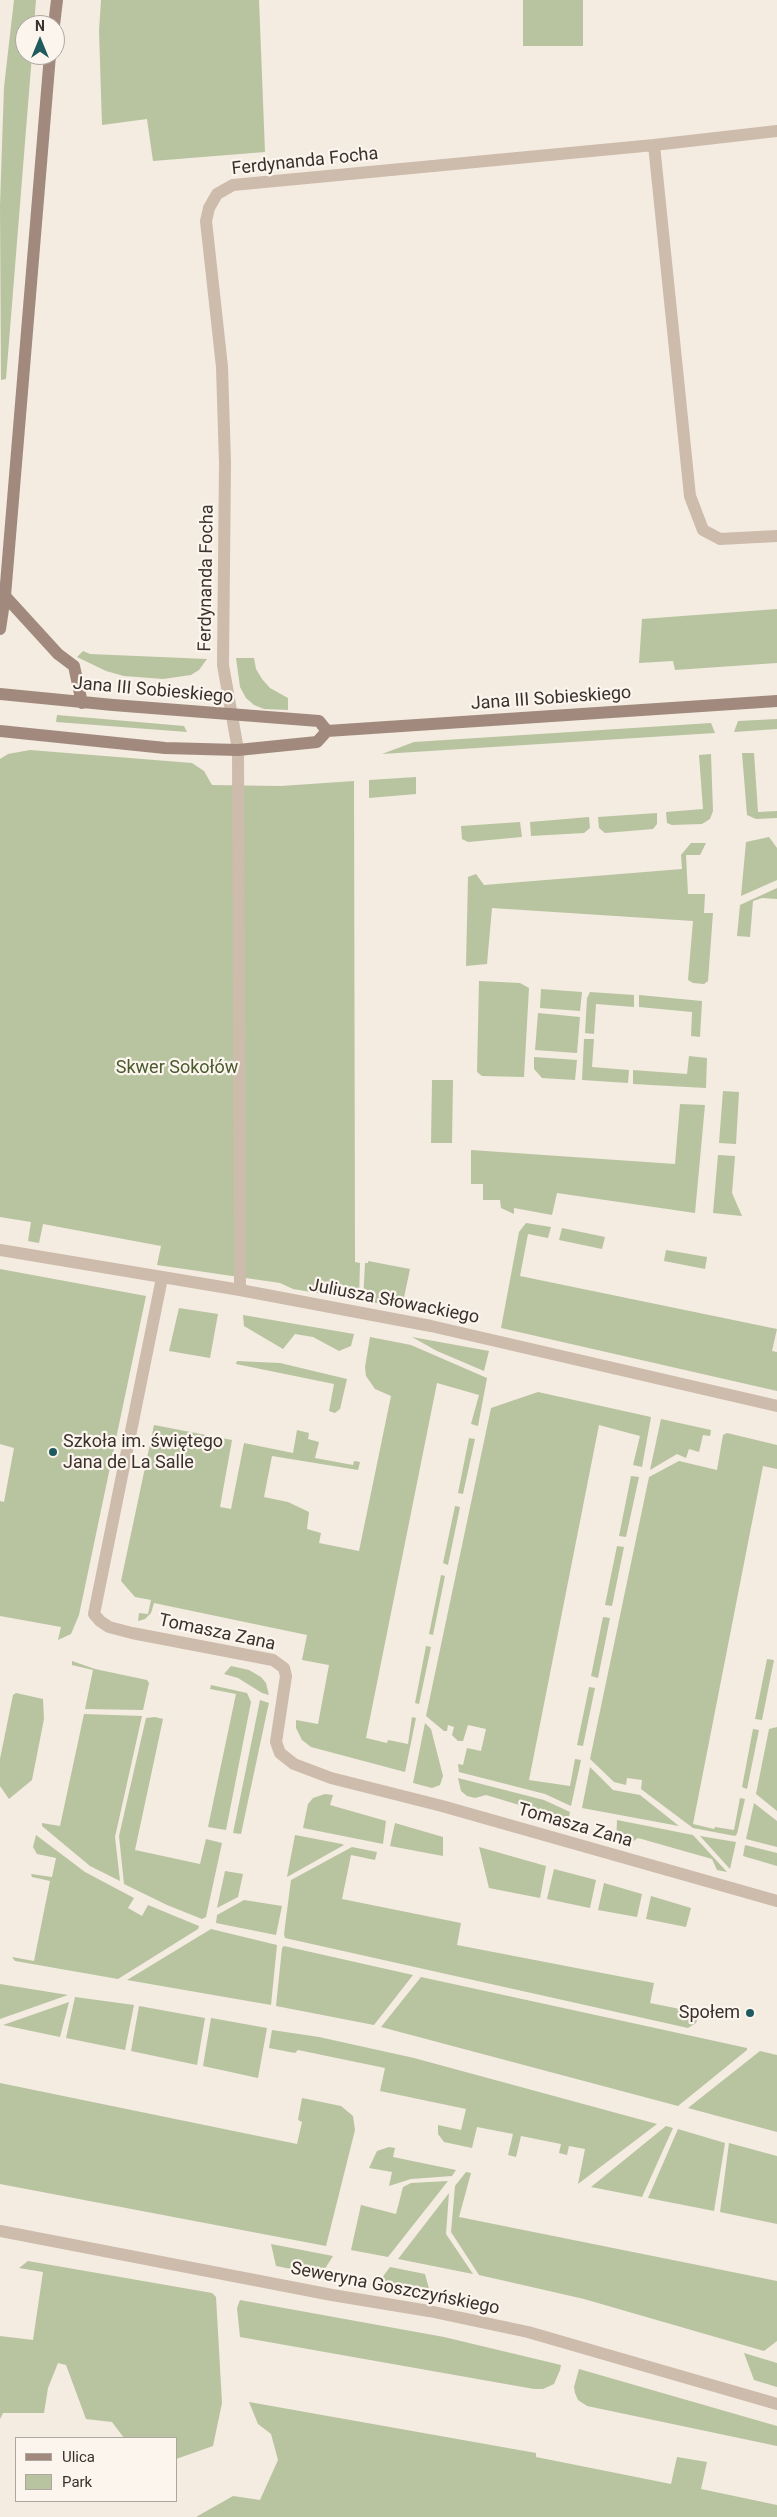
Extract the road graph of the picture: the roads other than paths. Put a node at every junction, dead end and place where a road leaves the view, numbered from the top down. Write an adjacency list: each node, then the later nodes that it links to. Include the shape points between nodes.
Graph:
1 (57, 0): 2 (street)
2 (55, 15)
3 (49, 65): 7 (street)
4 (777, 131): 5 (street, Ferdynanda Focha)
5 (654, 145): 6 (street, via 690,496 703,530 720,539); 12 (street, Ferdynanda Focha, via 233,185 217,194 206,221 222,367 225,463 223,665)
6 (777, 536)
7 (5, 596): 8 (street); 11 (street, via 58,654 74,666)
8 (0, 629)
9 (0, 694): 11 (street, Jana III Sobieskiego)
10 (777, 701): 13 (street, Jana III Sobieskiego)
11 (82, 703): 12 (street, Jana III Sobieskiego)
12 (230, 715): 13 (street, Jana III Sobieskiego, via 319,721); 15 (street, Ferdynanda Focha)
13 (327, 731): 15 (street, Jana III Sobieskiego, via 317,742)
14 (0, 732): 15 (street, Jana III Sobieskiego, via 165,748)
15 (238, 750): 18 (street, Ferdynanda Focha)
16 (0, 1250): 17 (street, Juliusza Słowackiego)
17 (162, 1278): 18 (street, Juliusza Słowackiego); 20 (street, Tomasza Zana, via 94,1614 100,1622 108,1628 274,1660 284,1668 286,1676 276,1742 280,1752 294,1764 331,1778 442,1806)
18 (240, 1290): 19 (street, Juliusza Słowackiego, via 440,1328)
19 (777, 1406)
20 (777, 1901)
21 (0, 2231): 22 (street, Seweryna Goszczyńskiego, via 528,2332)
22 (777, 2404)

